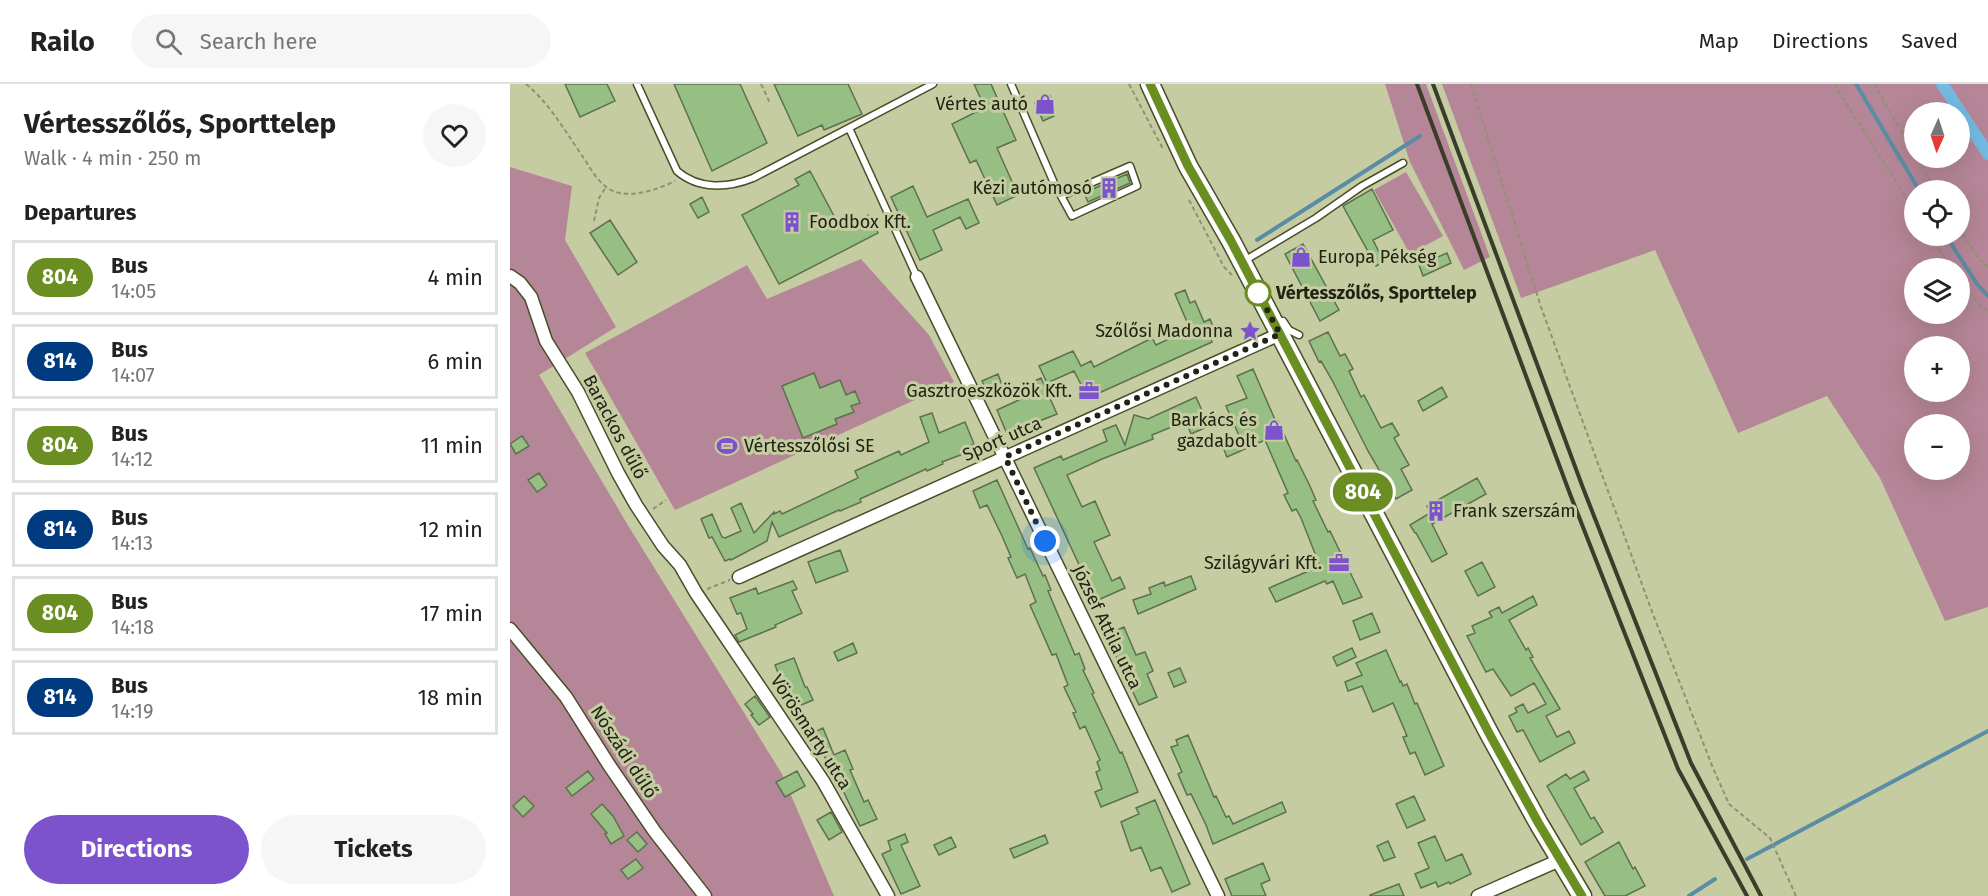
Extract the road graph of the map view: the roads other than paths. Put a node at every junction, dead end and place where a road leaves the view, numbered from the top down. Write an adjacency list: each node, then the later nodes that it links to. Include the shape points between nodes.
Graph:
1 (637, 84): 5 (lane, via 677,171 706,184 738,184)
2 (933, 84): 5 (lane)
3 (1011, 84): 7 (lane)
4 (1150, 84): 8 (main road, via 1188,166)
5 (849, 128): 10 (lane)
6 (1403, 163): 8 (lane)
7 (1061, 196): 7 (lane, via 1130,166 1137,186 1072,216)
8 (1241, 262): 11 (main road)
9 (510, 276): 15 (street, Barackos dűlő, via 531,297 546,341 578,392 618,473)
10 (917, 277): 13 (street, József Attila utca)
11 (1281, 328): 12 (lane); 13 (street, Sport utca); 17 (main road, via 1490,735)
12 (1299, 335)
13 (1005, 457): 14 (street, Sport utca); 20 (street, József Attila utca)
14 (739, 577)
15 (696, 593): 19 (street, Vörösmarty utca, via 823,781)
16 (510, 629): 18 (street, Nószádi dűlő, via 566,697 655,832)
17 (1560, 860): 21 (street); 22 (main road)
18 (705, 896)
19 (888, 896)
20 (1218, 896)
21 (1478, 896)
22 (1582, 896)

